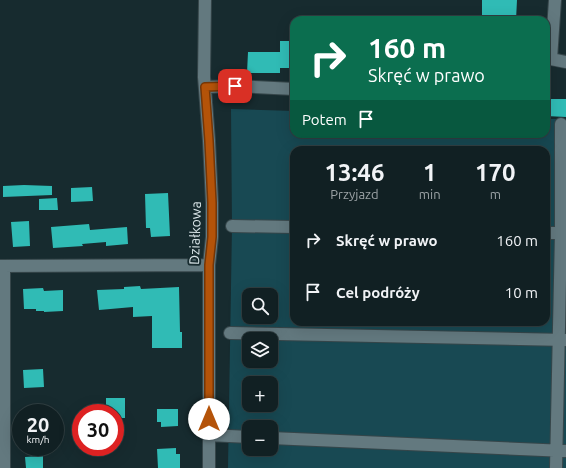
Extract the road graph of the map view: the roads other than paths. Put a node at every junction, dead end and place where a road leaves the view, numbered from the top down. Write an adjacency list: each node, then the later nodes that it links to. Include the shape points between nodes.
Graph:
1 (205, 0): 4 (street, Działkowa)
2 (555, 0): 3 (street, via 551,59)
3 (566, 62)
4 (205, 87): 5 (street); 11 (street, Działkowa, via 212,203)
5 (290, 89)
6 (561, 124): 10 (street)
7 (232, 226): 8 (street)
8 (290, 227)
9 (550, 233): 10 (street)
10 (564, 233): 14 (street)
11 (209, 265): 12 (street); 15 (street, Działkowa)
12 (2, 266): 19 (street)
13 (230, 333): 14 (street)
14 (563, 340): 18 (street)
15 (209, 435): 16 (street); 20 (street, Działkowa)
16 (242, 437)
17 (278, 438): 18 (street)
18 (561, 450): 21 (street)
19 (4, 468)
20 (209, 468)
21 (556, 468)

